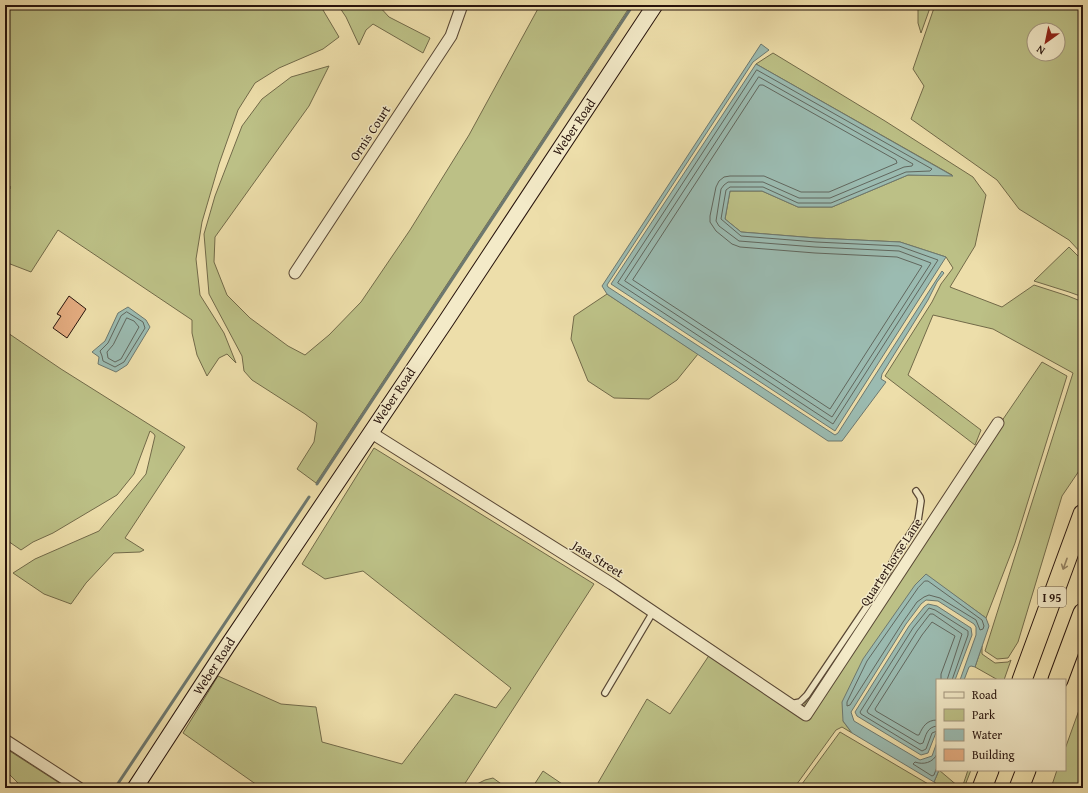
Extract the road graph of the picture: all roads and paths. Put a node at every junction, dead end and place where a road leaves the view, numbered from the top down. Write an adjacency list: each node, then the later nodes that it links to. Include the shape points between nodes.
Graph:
1 (462, 5): 3 (street, Ornis Court, via 451,36)
2 (655, 5): 5 (street, Weber Road)
3 (295, 272)
4 (998, 423): 14 (street, Quarterhorse Lane)
5 (370, 432): 8 (street, Jasa Street); 19 (street, Weber Road)
6 (916, 491): 13 (lane, via 921,501 918,521 900,547 880,586 807,695 800,702)
7 (1083, 514): 10 (highway, I 95, one-way to 10)
8 (654, 612): 12 (lane); 13 (street, Jasa Street)
9 (1083, 613): 11 (highway, I 95)
10 (1022, 679)
11 (1058, 679)
12 (605, 693)
13 (790, 704): 14 (street, Jasa Street)
14 (806, 715)
15 (5, 740): 18 (street)
16 (989, 771): 20 (highway)
17 (1026, 771): 21 (highway)
18 (79, 788)
19 (135, 788)
20 (982, 788)
21 (1019, 788)

